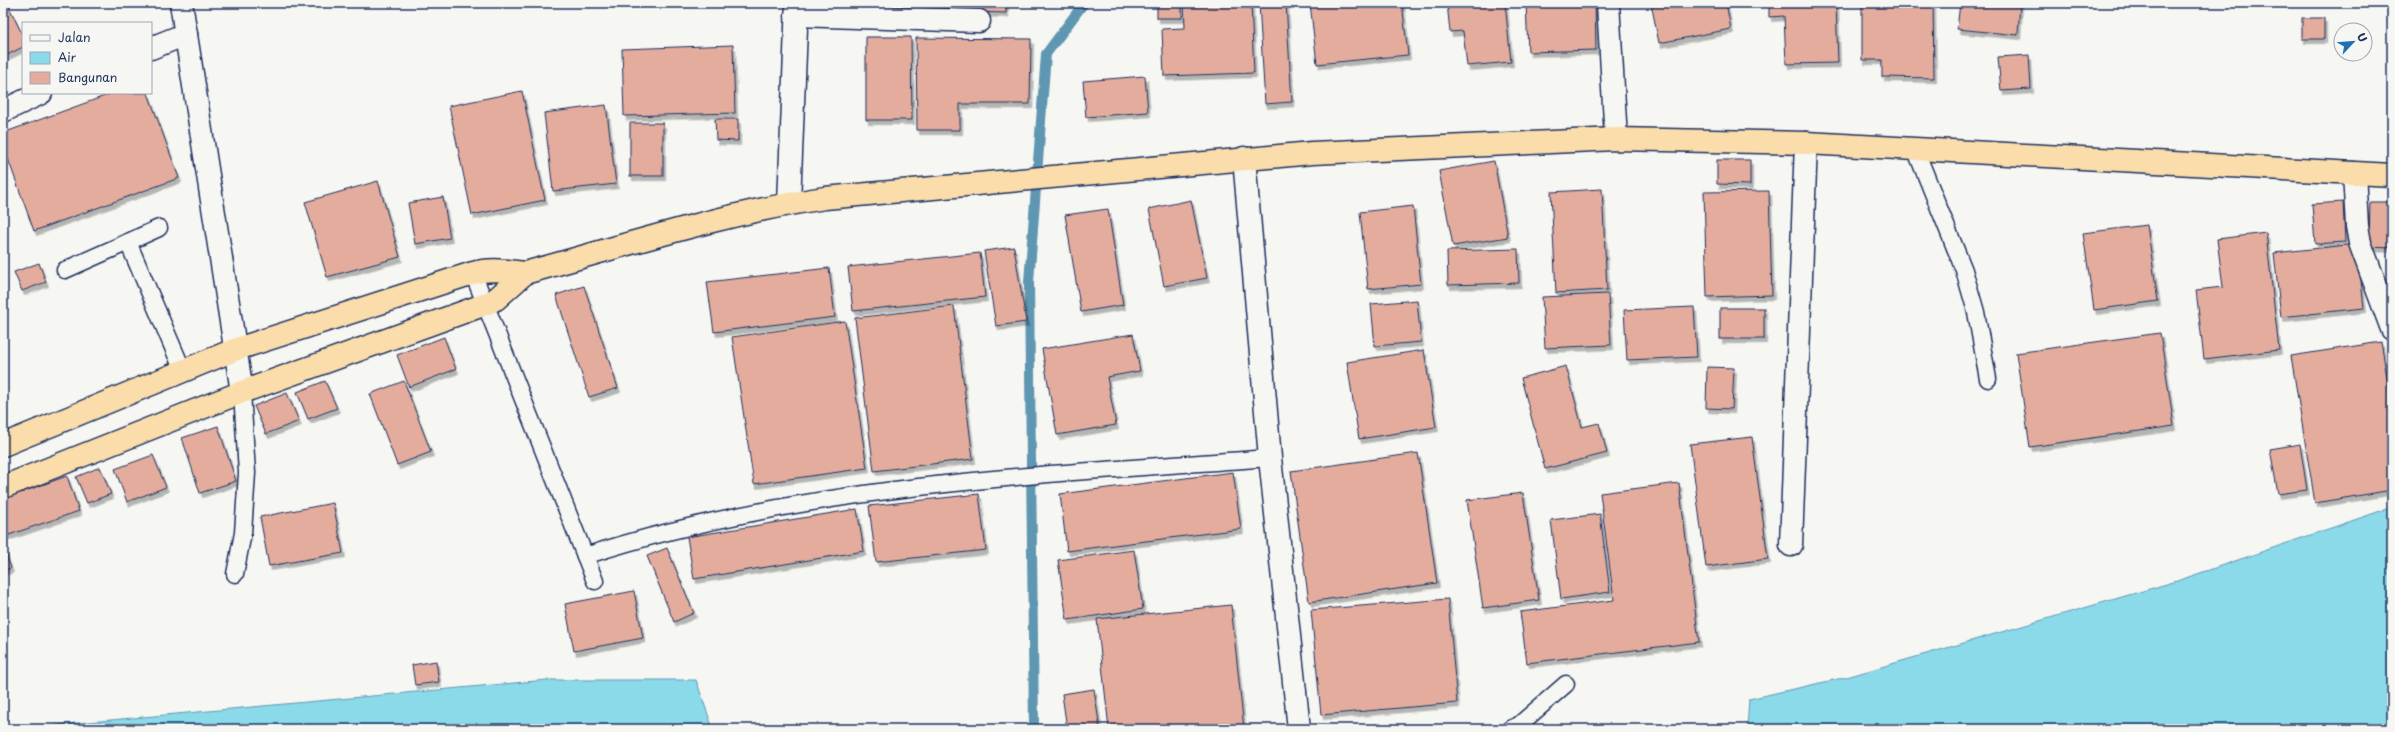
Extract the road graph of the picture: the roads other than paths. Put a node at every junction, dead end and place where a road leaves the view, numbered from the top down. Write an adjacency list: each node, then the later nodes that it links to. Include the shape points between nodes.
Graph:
1 (181, 3): 5 (street)
2 (1608, 3): 9 (street)
3 (796, 9): 4 (street); 15 (street)
4 (980, 21)
5 (186, 34): 6 (street); 23 (street)
6 (152, 48)
7 (39, 94): 8 (street)
8 (3, 111)
9 (1616, 139): 10 (highway); 12 (highway, via 1396,148)
10 (1806, 143): 11 (highway); 30 (street)
11 (1916, 151): 13 (highway); 25 (lane, via 1964,270 1976,312)
12 (1244, 158): 15 (highway); 28 (street)
13 (2354, 173): 14 (highway); 22 (street, via 2360,243)
14 (2392, 175)
15 (789, 203): 20 (highway)
16 (159, 228): 17 (lane)
17 (128, 242): 18 (lane); 24 (lane)
18 (65, 270)
19 (472, 272): 20 (highway, via 484,269); 21 (lane); 23 (highway)
20 (525, 274): 21 (highway, via 496,299)
21 (486, 304): 26 (highway); 31 (lane)
22 (2392, 329)
23 (234, 350): 24 (highway); 26 (street)
24 (183, 371): 27 (highway)
25 (1988, 379)
26 (242, 392): 29 (highway); 32 (lane, via 247,473 243,533)
27 (3, 445)
28 (1270, 458): 31 (lane, via 996,478 833,498 648,535); 35 (street)
29 (3, 487)
30 (1791, 545)
31 (585, 556): 33 (lane)
32 (235, 574)
33 (595, 582)
34 (1566, 684): 36 (lane, via 1519,725)
35 (1300, 729)
36 (1510, 729)

